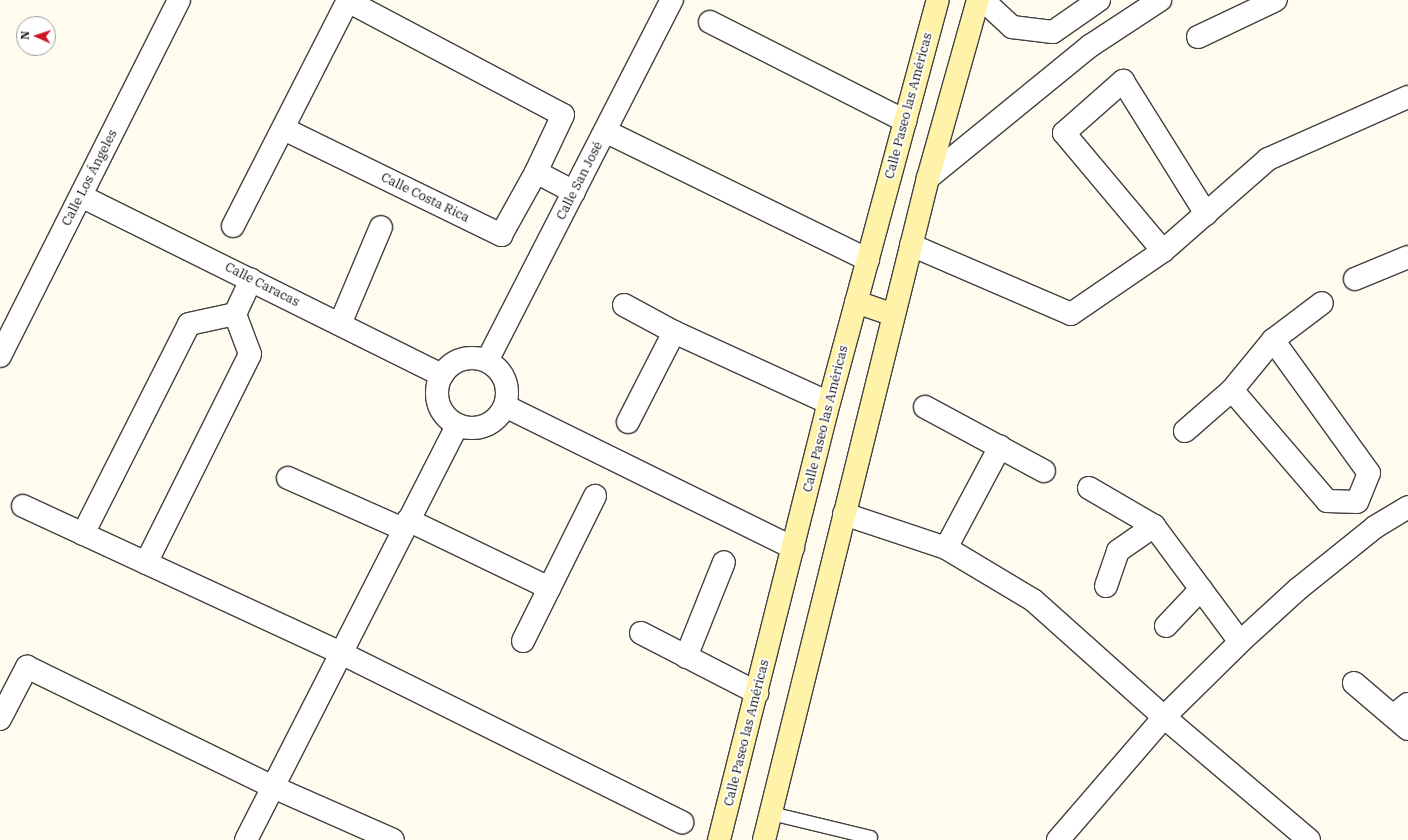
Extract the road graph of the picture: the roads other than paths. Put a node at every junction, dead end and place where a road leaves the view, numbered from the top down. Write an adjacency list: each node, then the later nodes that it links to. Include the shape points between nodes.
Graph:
1 (179, 0): 19 (street, Calle Los Ángeles)
2 (348, 0): 14 (street, Calle Costa Rica); 16 (street, Calle Costa Rica, via 563,115)
3 (672, 0): 15 (street, Calle San José)
4 (938, 0): 13 (street, Calle Paseo las Américas)
5 (978, 0): 17 (street)
6 (983, 0): 7 (street, via 1012,27 1053,32)
7 (1099, 0)
8 (1160, 0): 17 (street, via 1090,46)
9 (1276, 0): 11 (street)
10 (710, 22): 13 (street)
11 (1198, 37)
12 (1408, 97): 20 (street, via 1268,159)
13 (906, 121): 26 (street, Calle Paseo las Américas)
14 (284, 128): 16 (street, Calle Costa Rica, via 501,235); 21 (street, Calle Costa Rica)
15 (605, 131): 18 (street, Calle San José); 26 (street)
16 (536, 172): 18 (street)
17 (928, 178): 23 (street)
18 (574, 192): 38 (street, Calle San José)
19 (81, 196): 28 (street, Calle Caracas); 37 (street, Calle Los Ángeles)
20 (1206, 214): 24 (street); 24 (street, via 1123,81 1064,132)
21 (233, 226)
22 (382, 227): 34 (street)
23 (911, 245): 24 (street, via 1071,314); 33 (street)
24 (1163, 251)
25 (1408, 257): 27 (street)
26 (868, 260): 29 (street, Calle Paseo las Américas)
27 (1355, 279)
28 (251, 280): 32 (street); 34 (street, Calle Caracas)
29 (856, 302): 33 (street); 41 (street, Calle Paseo las Américas)
30 (1322, 303): 36 (street)
31 (624, 305): 35 (street)
32 (235, 314): 59 (street, via 189,324); 63 (street, via 250,354)
33 (893, 316): 55 (street)
34 (340, 324): 39 (street, Calle Caracas)
35 (674, 332): 41 (street); 44 (street)
36 (1273, 340): 40 (street); 52 (street, via 1369,473)
37 (0, 356)
38 (487, 361): 39 (street, via 470,357 454,362); 42 (street, via 501,372 507,388)
39 (442, 375): 45 (street, via 437,393 442,412)
40 (1232, 390): 46 (street); 52 (street, via 1327,500)
41 (829, 403): 60 (street, Calle Paseo las Américas)
42 (505, 406): 45 (street, via 493,422 476,428); 60 (street)
43 (925, 407): 47 (street)
44 (628, 422)
45 (457, 425): 56 (street)
46 (1185, 431)
47 (1000, 447): 48 (street); 61 (street)
48 (1044, 471)
49 (288, 478): 56 (street)
50 (1090, 488): 57 (street)
51 (595, 496): 65 (street)
52 (1357, 502): 58 (street)
53 (23, 506): 59 (street)
54 (1408, 507): 58 (street)
55 (844, 514): 61 (street); 79 (street)
56 (406, 524): 65 (street); 71 (street)
57 (1154, 526): 64 (street, via 1118,551); 66 (street)
58 (1375, 527): 70 (street, via 1298,589)
59 (83, 534): 63 (street)
60 (793, 548): 74 (street, Calle Paseo las Américas)
61 (946, 548): 75 (street, via 1033,600)
62 (724, 562): 72 (street)
63 (146, 563): 71 (street)
64 (1106, 586)
65 (549, 588): 69 (street)
66 (1201, 589): 67 (street); 70 (street)
67 (1166, 626)
68 (641, 633): 72 (street)
69 (523, 641)
70 (1240, 642): 75 (street)
71 (341, 653): 78 (street); 80 (street)
72 (686, 656): 74 (street)
73 (1354, 683): 76 (street)
74 (757, 693): 84 (street, Calle Paseo las Américas)
75 (1164, 717): 86 (street); 87 (street)
76 (1403, 717)
77 (0, 719): 78 (street, via 27,667)
78 (273, 787): 82 (street); 83 (street)
79 (771, 813): 81 (lane); 85 (street)
80 (682, 822)
81 (870, 837)
82 (246, 840)
83 (393, 840)
84 (719, 840)
85 (764, 840)
86 (1058, 840)
87 (1309, 840)

